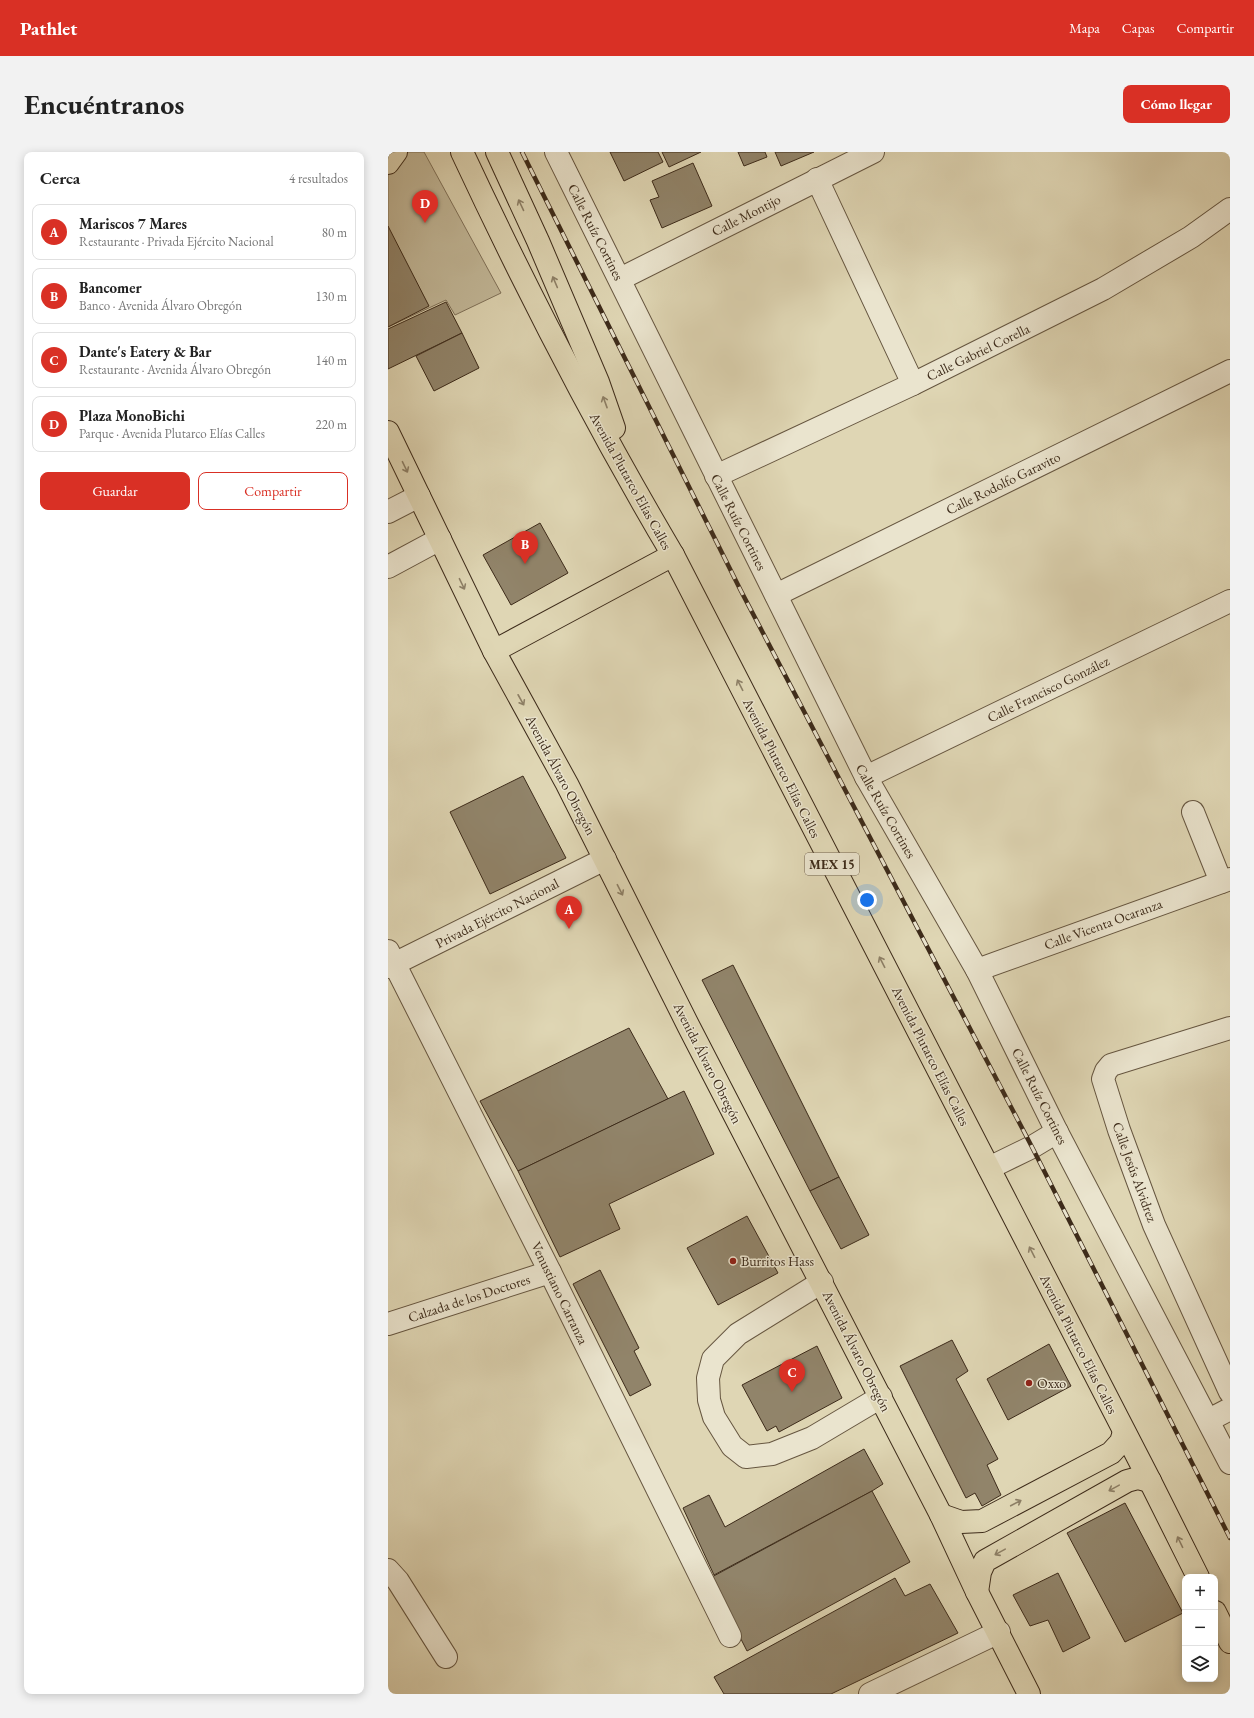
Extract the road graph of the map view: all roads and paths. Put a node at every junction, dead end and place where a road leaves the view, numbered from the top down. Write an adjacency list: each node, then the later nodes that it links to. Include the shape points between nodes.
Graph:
1 (396, 152): 6 (highway)
2 (462, 152): 13 (highway, Avenida Plutarco Elías Calles / MEX 15, via 492,216)
3 (497, 152): 13 (highway, one-way to 3, via 620,447 598,382)
4 (556, 152): 9 (street, Calle Ruíz Cortines)
5 (874, 152): 7 (street, Calle Montijo)
6 (388, 164)
7 (817, 179): 9 (street, Calle Montijo); 11 (street)
8 (1230, 209): 11 (street, Calle Gabriel Corella, via 1191,237 1103,289)
9 (620, 279): 14 (street, Calle Ruíz Cortines)
10 (1230, 371): 20 (street, Calle Rodolfo Garavito)
11 (913, 384): 14 (street, Calle Gabriel Corella)
12 (388, 432): 15 (highway, Avenida Álvaro Obregón, one-way to 15)
13 (621, 467): 18 (highway, Avenida Plutarco Elías Calles / MEX 15)
14 (716, 476): 20 (street, Calle Ruíz Cortines)
15 (419, 496): 16 (street); 17 (highway, Avenida Álvaro Obregón)
16 (388, 512)
17 (440, 539): 19 (street); 22 (highway, Avenida Álvaro Obregón, one-way to 22)
18 (673, 555): 22 (highway); 31 (highway, Avenida Plutarco Elías Calles / MEX 15, one-way to 18)
19 (388, 567)
20 (776, 595): 23 (street, Calle Ruíz Cortines)
21 (1230, 601): 23 (street, Calle Francisco González)
22 (494, 651): 25 (highway, Avenida Álvaro Obregón, one-way to 25)
23 (866, 777): 28 (street, Calle Ruíz Cortines)
24 (1193, 812): 26 (street)
25 (605, 859): 27 (street, Privada Ejército Nacional); 33 (highway, Avenida Álvaro Obregón, one-way to 33)
26 (1226, 880): 28 (street, Calle Vicenta Ocaranza)
27 (390, 961): 32 (street, Venustiano Carranza)
28 (976, 970): 30 (street, Calle Ruíz Cortines)
29 (1230, 1028): 35 (street, Calle Jesús Alvidrez, via 1112,1065 1103,1079 1154,1225)
30 (1057, 1132): 31 (street); 38 (street, Calle Ruíz Cortines)
31 (989, 1168): 39 (highway, Avenida Plutarco Elías Calles / MEX 15, one-way to 31)
32 (550, 1272): 34 (street, Calzada de los Doctores); 48 (street, Venustiano Carranza)
33 (822, 1282): 36 (highway, Avenida Álvaro Obregón); 36 (street, via 738,1334 713,1359 708,1378 709,1400 714,1417 732,1446 746,1457 772,1454 812,1438)
34 (388, 1324)
35 (1230, 1392)
36 (881, 1398): 42 (highway, Avenida Álvaro Obregón)
37 (1230, 1409): 38 (street)
38 (1209, 1420): 40 (street, Calle Ruíz Cortines)
39 (1124, 1432): 41 (highway, Avenida Plutarco Elías Calles / MEX 15); 42 (highway, one-way to 39, via 961,1522 982,1521 1111,1453 1121,1442)
40 (1230, 1463)
41 (1150, 1481): 44 (highway, Avenida Plutarco Elías Calles / MEX 15, one-way to 41); 45 (highway, one-way to 45, via 1138,1478 1127,1481 985,1561 980,1572)
42 (941, 1516): 45 (highway, Avenida Álvaro Obregón)
43 (388, 1570): 50 (street, via 398,1581)
44 (1196, 1574)
45 (977, 1592): 47 (highway, Avenida Álvaro Obregón)
46 (1218, 1618): 49 (highway)
47 (999, 1632): 51 (street); 52 (highway, Avenida Álvaro Obregón)
48 (730, 1636)
49 (1230, 1642)
50 (446, 1657)
51 (870, 1694)
52 (1029, 1694)

